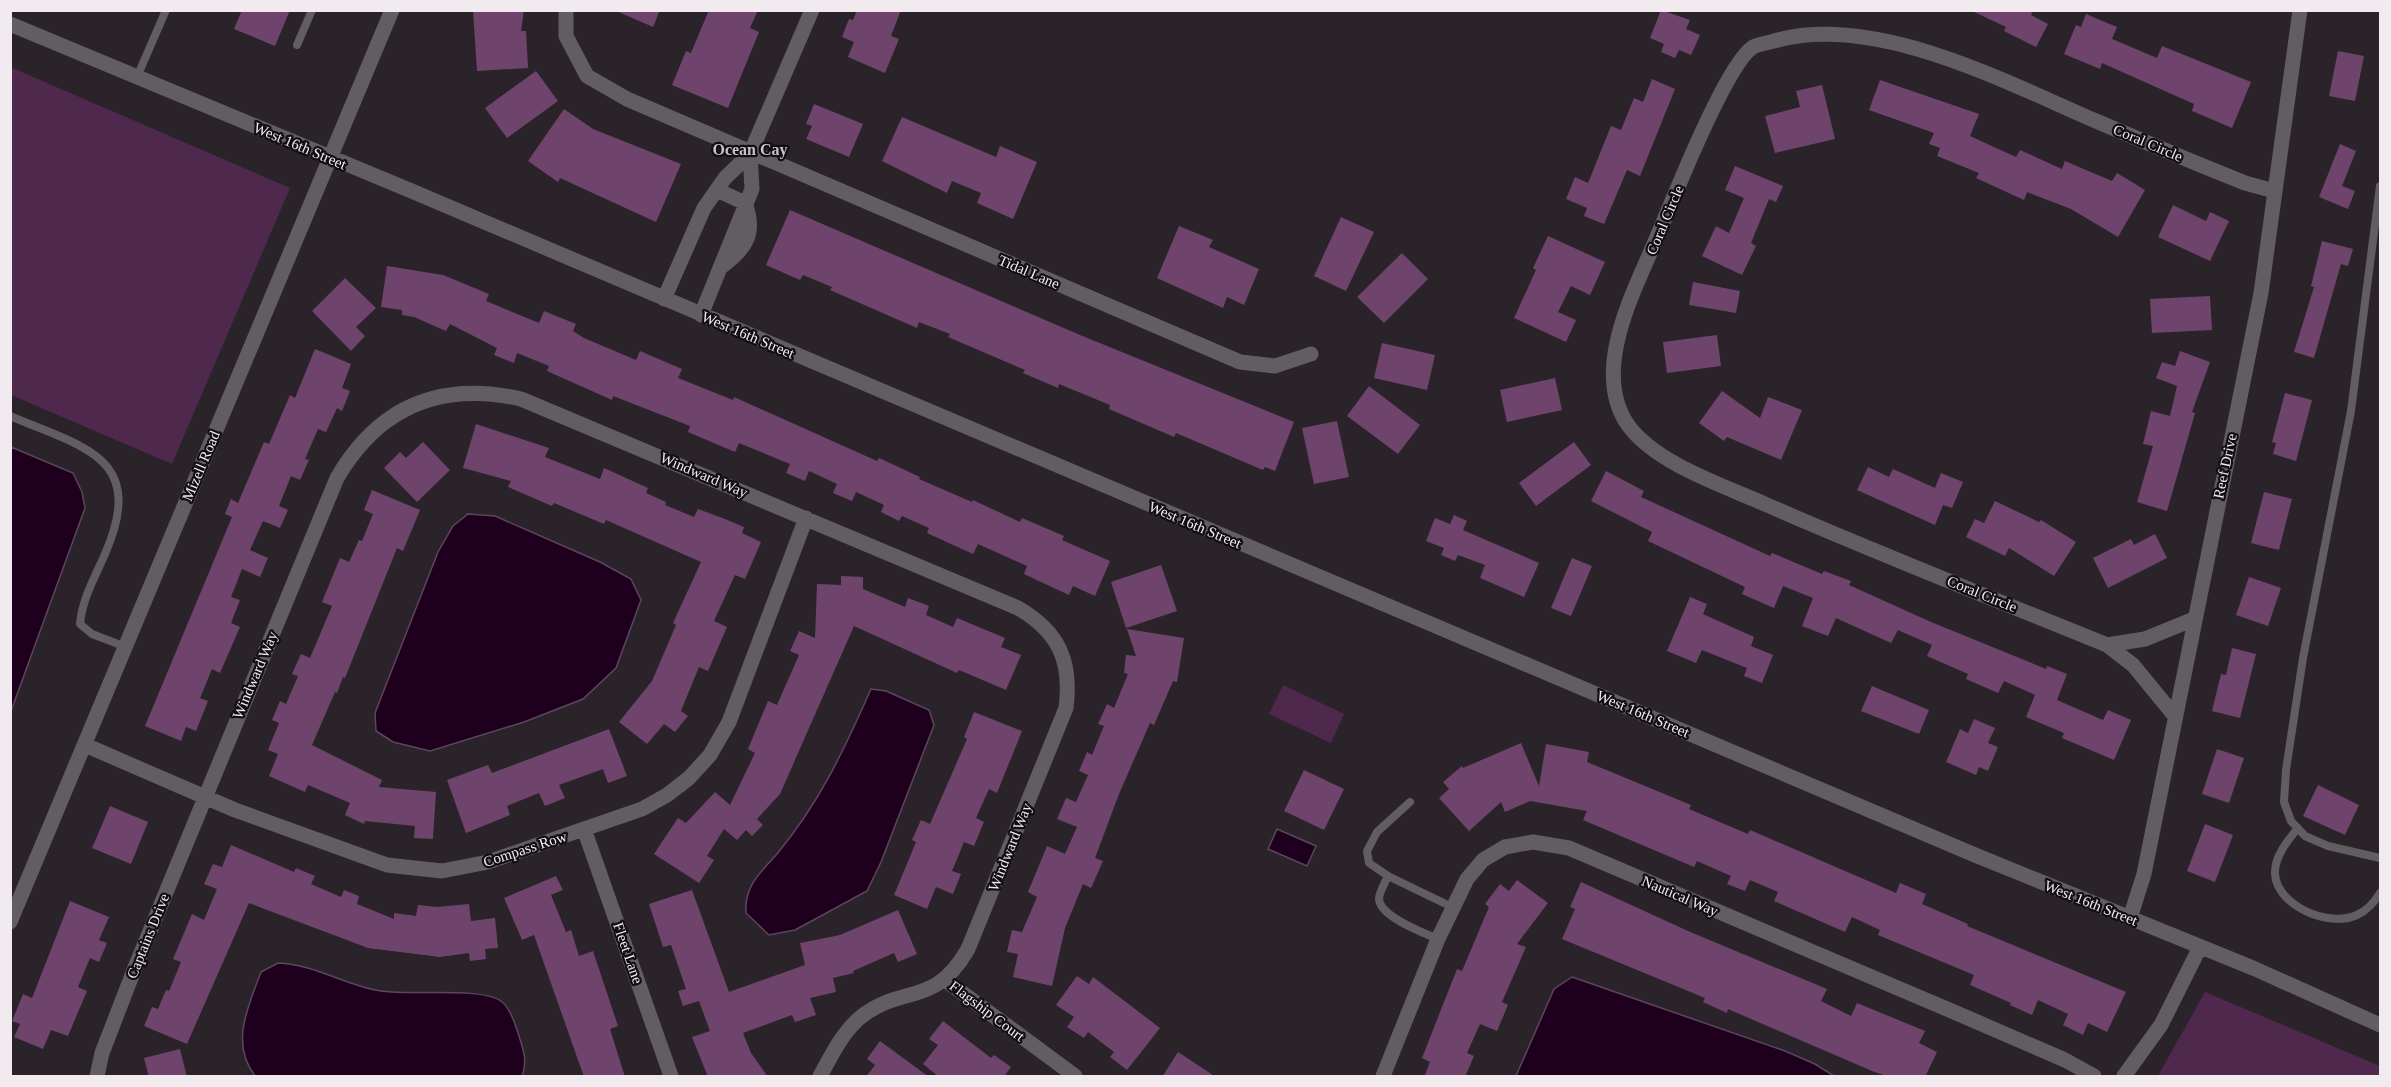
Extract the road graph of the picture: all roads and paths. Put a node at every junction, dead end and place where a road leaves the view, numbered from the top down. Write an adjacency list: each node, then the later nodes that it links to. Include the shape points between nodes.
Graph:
1 (166, 10): 9 (lane)
2 (312, 10): 8 (lane)
3 (392, 10): 11 (street, Mizell Road)
4 (566, 10): 10 (street, Tidal Lane, via 566,36 587,76 627,99)
5 (812, 10): 10 (street)
6 (2300, 10): 14 (street, Reef Drive)
7 (10, 24): 9 (street, West 16th Street)
8 (297, 45)
9 (137, 77): 11 (street, West 16th Street)
10 (750, 154): 13 (street); 15 (street, via 752,189); 18 (street, Tidal Lane, via 1240,362 1275,366)
11 (330, 158): 16 (street, West 16th Street); 23 (street, Mizell Road)
12 (2380, 186): 28 (lane, via 2351,411 2303,658 2286,771 2284,802)
13 (717, 190): 15 (street); 16 (street, via 704,208)
14 (2274, 191): 21 (street, Reef Drive, via 2261,293); 22 (street, Coral Circle, via 2245,183 1965,65 1915,48 1860,37 1796,35 1751,48 1725,84 1622,320 1614,362 1615,399 1629,426 1672,462 1827,531)
15 (745, 203): 17 (street)
16 (664, 299): 17 (street, West 16th Street)
17 (700, 315): 34 (street, West 16th Street)
18 (1311, 354)
19 (10, 416): 23 (lane, via 92,452 113,476 120,511 81,609 80,624 92,634)
20 (806, 518): 26 (street, Windward Way, via 521,399 464,392 436,396 410,406 367,436 337,478); 29 (street, Compass Row, via 729,722 710,755 667,795 642,809); 38 (street, Windward Way, via 1036,618 1060,648 1066,666 1066,708 968,949)
21 (2194, 619): 22 (street, via 2145,639); 24 (street, Reef Drive)
22 (2107, 645): 24 (street, Coral Circle, via 2133,665)
23 (126, 647): 25 (street, Mizell Road)
24 (2174, 715): 34 (street, Reef Drive, via 2144,874)
25 (85, 745): 26 (street, Compass Row); 35 (street, Mizell Road)
26 (205, 796): 29 (street, Compass Row, via 387,865 414,870 473,866); 40 (street, Captains Drive, via 102,1053)
27 (1410, 802): 31 (lane, via 1377,832 1367,851 1370,863)
28 (2298, 828): 30 (lane, via 2328,846); 32 (lane, via 2283,849 2275,873 2280,892 2293,904 2331,918 2355,916 2370,907)
29 (584, 829): 41 (street, Fleet Lane)
30 (2380, 858)
31 (1388, 876): 33 (lane); 36 (lane, via 1379,899 1382,908 1397,920)
32 (2380, 893)
33 (1452, 907): 36 (street, Nautical Way); 45 (street, Nautical Way, via 1483,860 1505,847 1533,842 1569,848 2065,1060)
34 (2130, 918): 37 (street, West 16th Street)
35 (10, 922)
36 (1438, 939): 44 (street, Nautical Way)
37 (2200, 947): 39 (street, West 16th Street); 46 (street, via 2161,1025)
38 (945, 980): 42 (street, Flagship Court, via 927,992 879,1006 863,1016 847,1030); 43 (street, Flagship Court)
39 (2380, 1025)
40 (97, 1077)
41 (671, 1077)
42 (820, 1077)
43 (1075, 1077)
44 (1383, 1077)
45 (2094, 1077)
46 (2124, 1077)

